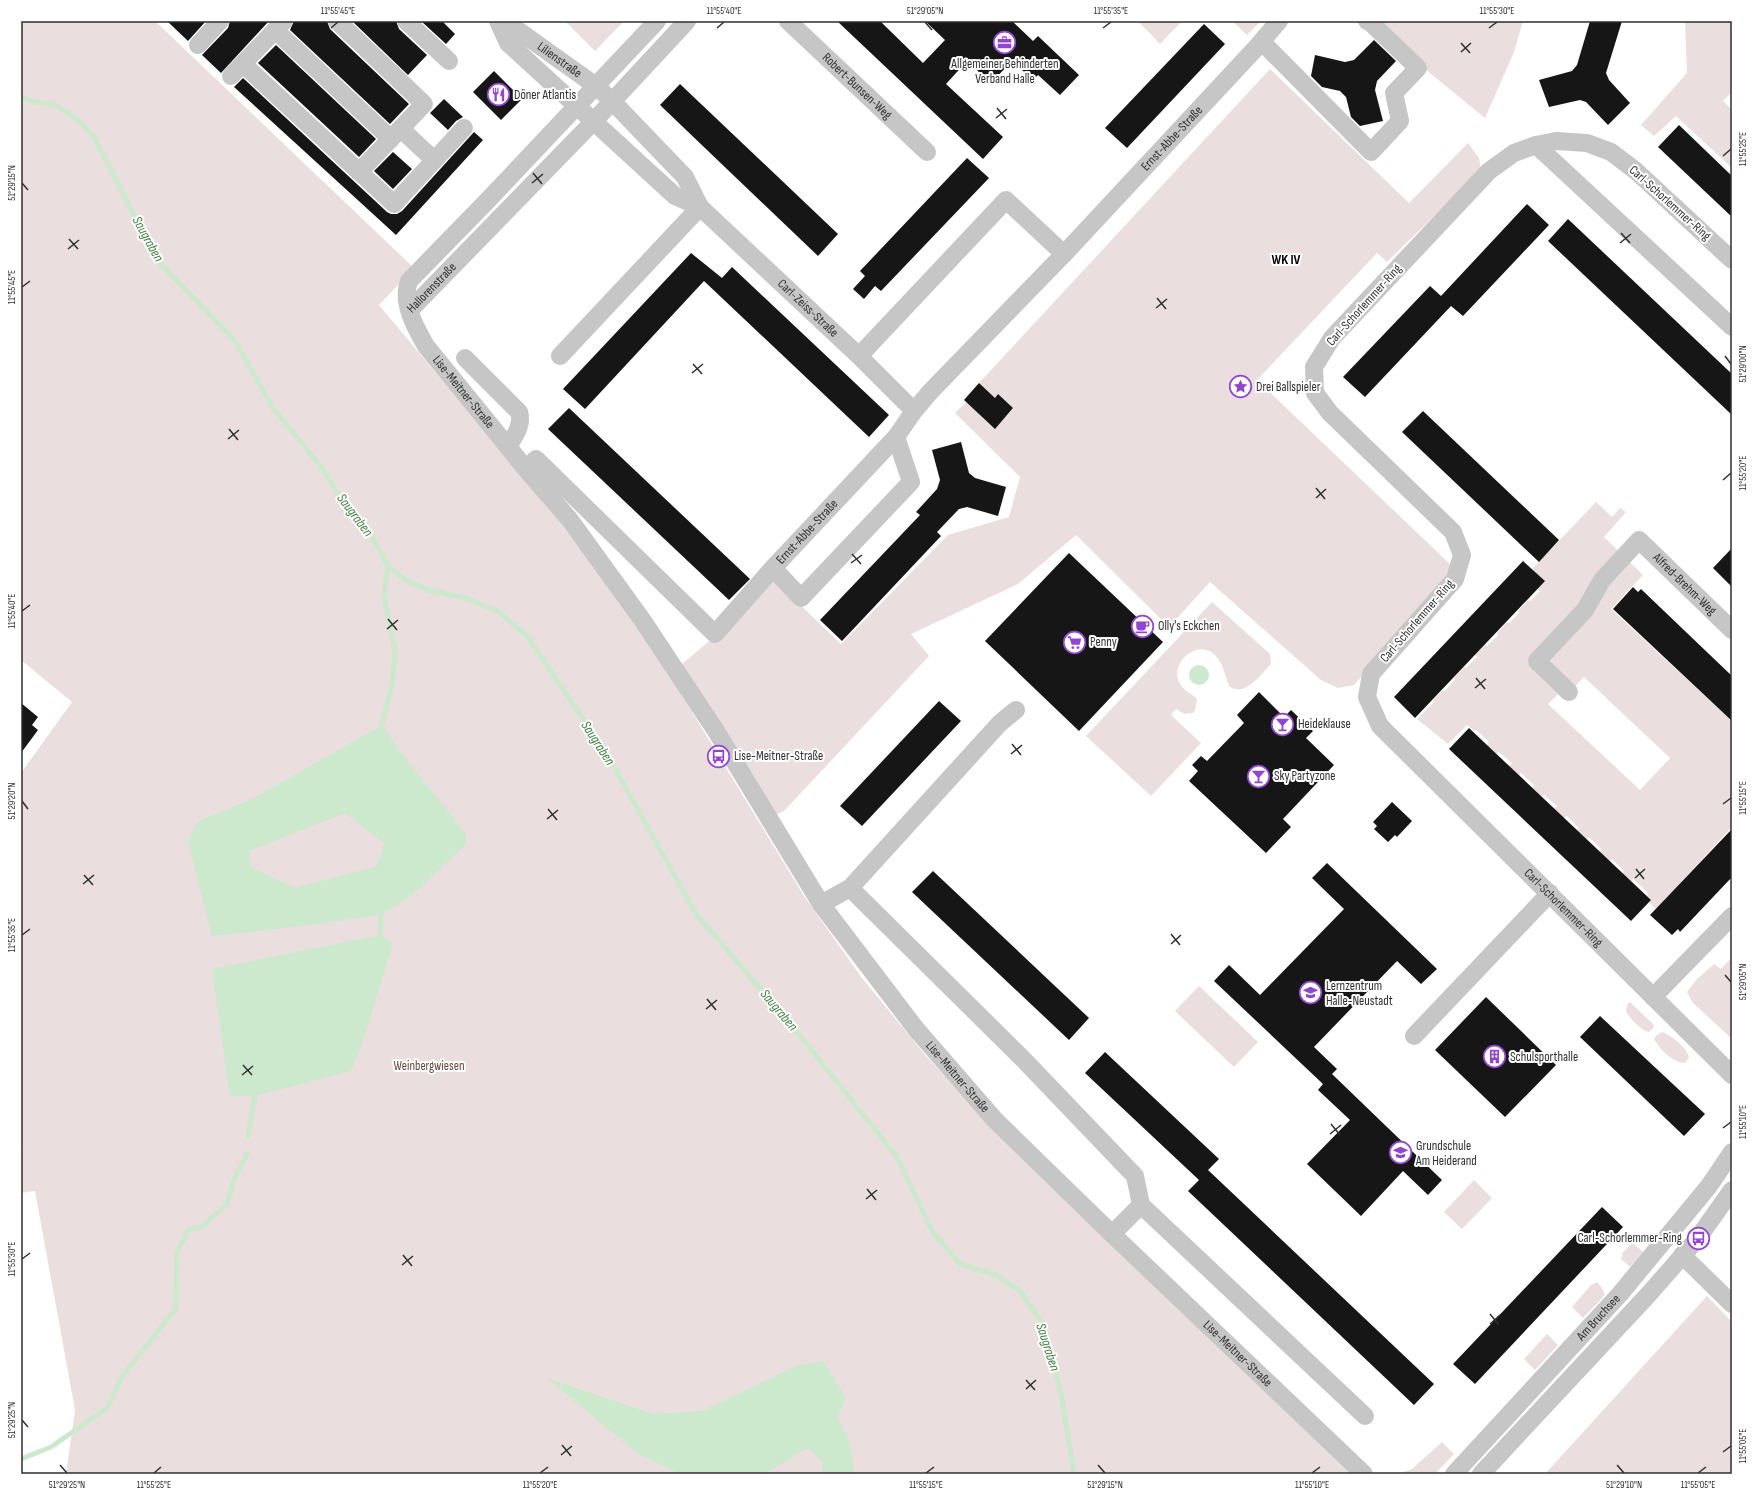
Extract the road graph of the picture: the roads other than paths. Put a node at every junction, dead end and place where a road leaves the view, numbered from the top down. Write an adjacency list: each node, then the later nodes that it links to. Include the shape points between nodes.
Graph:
1 (220, 21): 13 (street)
2 (337, 21): 20 (street, via 424,104)
3 (406, 21): 14 (street)
4 (498, 21): 17 (street, Lilienstraße, via 508,43)
5 (505, 21): 15 (street, Lilienstraße)
6 (657, 21): 15 (street, Hallorenstraße)
7 (687, 21): 16 (street, Hallorenstraße)
8 (788, 21): 22 (street, Robert-Bunsen-Weg)
9 (1279, 21): 12 (street, Ernst-Abbe-Straße)
10 (1367, 21): 12 (street, via 1418,68 1394,93 1400,121 1371,152)
11 (280, 26): 20 (street); 24 (street, via 237,70)
12 (1262, 42): 26 (street, Ernst-Abbe-Straße)
13 (198, 45)
14 (449, 61)
15 (596, 86): 16 (street, Lilienstraße); 17 (street, Hallorenstraße)
16 (612, 101): 18 (street, Hallorenstraße); 25 (street, Carl-Zeiss-Straße, via 684,177)
17 (577, 106): 18 (street); 28 (street, Hallorenstraße, via 409,281 406,290)
18 (594, 121): 25 (street, Carl-Zeiss-Straße, via 675,196); 28 (street, Hallorenstraße)
19 (464, 128): 23 (street)
20 (396, 134): 23 (street); 24 (street)
21 (1536, 145): 27 (street, Carl-Schorlemmer-Ring, via 1556,141 1587,143 1611,152 1636,171); 29 (street); 42 (street, Carl-Schorlemmer-Ring, via 1514,153 1489,171 1332,338 1314,367 1315,393 1330,414 1453,532 1462,555 1455,579 1372,674 1366,697 1380,726)
22 (927, 152)
23 (434, 160): 24 (street, via 394,204)
24 (359, 172)
25 (700, 207): 30 (street); 31 (street, Carl-Zeiss-Straße)
26 (1064, 254): 31 (street, via 1006,200); 33 (street, Ernst-Abbe-Straße)
27 (1732, 260)
28 (410, 310): 35 (street, Lise-Meitner-Straße, via 414,324 426,346)
29 (1732, 328)
30 (560, 356)
31 (859, 356): 33 (street, Carl-Zeiss-Straße)
32 (465, 358): 35 (street, via 519,412 521,420)
33 (914, 411): 34 (street, Ernst-Abbe-Straße)
34 (896, 437): 37 (street, Ernst-Abbe-Straße); 37 (street, Ernst-Abbe-Straße, via 911,482 801,598)
35 (508, 447): 36 (street, Lise-Meitner-Straße)
36 (526, 469): 37 (street, via 536,459 715,634); 43 (street, Lise-Meitner-Straße, via 570,520 643,621 716,731)
37 (773, 568)
38 (1731, 628): 39 (street, Alfred-Brehm-Weg, via 1639,540 1602,580 1585,610 1537,661)
39 (1569, 692)
40 (1016, 710): 41 (street, via 1000,723)
41 (850, 888): 43 (street); 50 (street, via 1022,1058 1135,1176)
42 (1550, 893): 45 (street, Carl-Schorlemmer-Ring); 46 (street)
43 (821, 904): 51 (street, Lise-Meitner-Straße, via 916,1030 995,1120)
44 (1732, 916): 45 (street)
45 (1653, 998): 47 (street, Carl-Schorlemmer-Ring)
46 (1414, 1036)
47 (1732, 1075)
48 (1732, 1152): 56 (street, Am Bruchsee, via 1709,1186 1620,1294)
49 (1732, 1190): 52 (street, Am Bruchsee, via 1698,1238)
50 (1142, 1205): 51 (street); 54 (street)
51 (1112, 1234): 55 (street, Lise-Meitner-Straße)
52 (1682, 1255): 53 (street); 57 (street, Am Bruchsee)
53 (1732, 1304)
54 (1365, 1416)
55 (1364, 1474)
56 (1454, 1474)
57 (1481, 1474)

